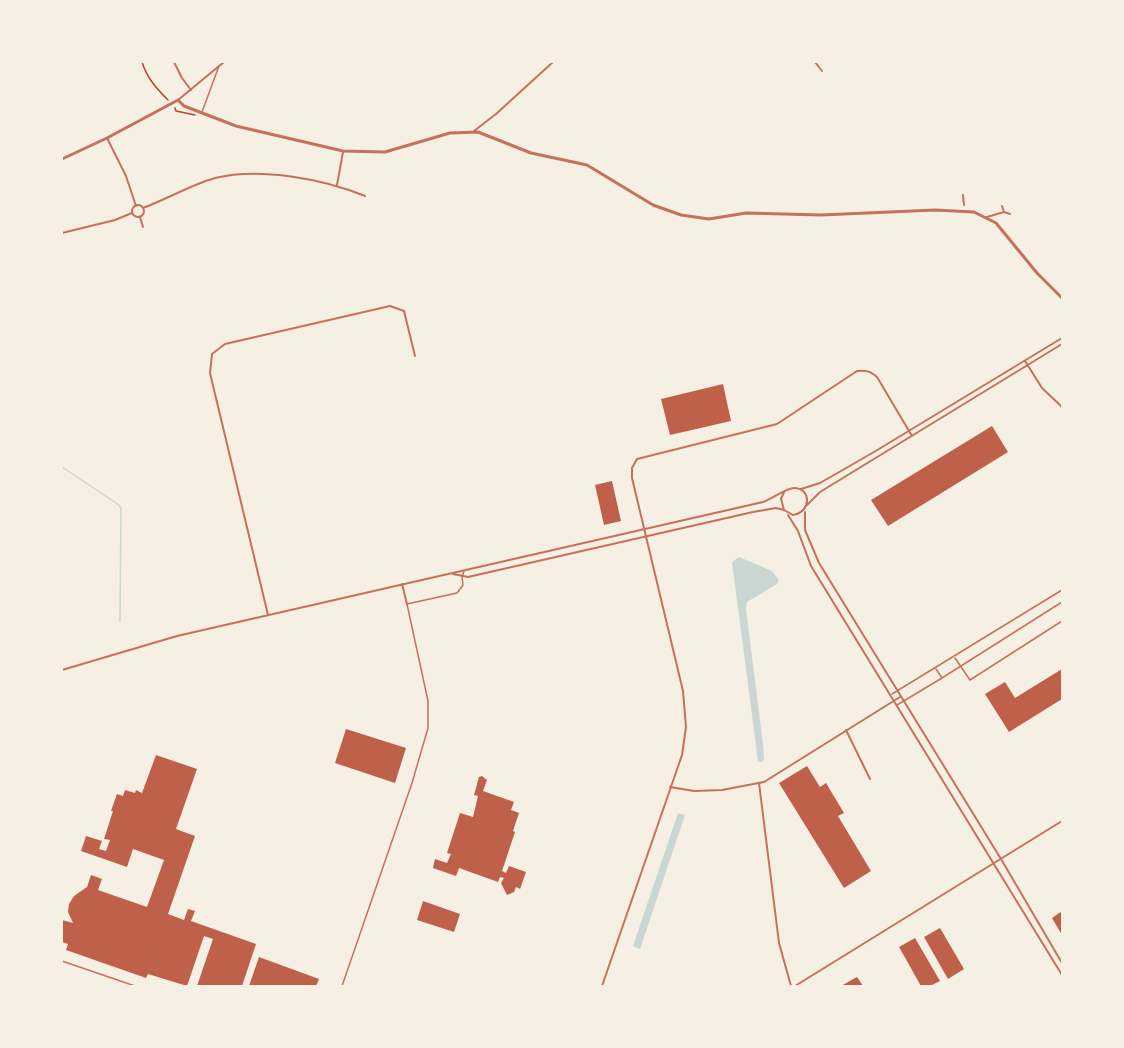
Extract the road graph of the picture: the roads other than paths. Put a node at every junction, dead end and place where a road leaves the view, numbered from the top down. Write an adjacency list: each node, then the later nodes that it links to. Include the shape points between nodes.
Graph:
1 (176, 62): 7 (street)
2 (224, 62): 5 (street)
3 (553, 62): 10 (street)
4 (815, 62): 6 (street)
5 (219, 66): 7 (street); 9 (lane)
6 (822, 71)
7 (191, 90): 8 (street)
8 (178, 100): 9 (street); 11 (street)
9 (202, 113): 12 (street, via 236,126)
10 (474, 132): 12 (street, via 450,133 380,152); 25 (street, via 531,153 587,165 653,205 681,215 709,219 746,213 821,215 936,210 974,212)
11 (107, 138): 13 (street); 18 (street)
12 (343, 151): 14 (street)
13 (62, 159)
14 (337, 185): 16 (street); 20 (street, via 270,175 234,175)
15 (963, 195): 17 (street)
16 (364, 196)
17 (964, 205)
18 (136, 206): 20 (street); 22 (street)
19 (1002, 206): 21 (street)
20 (143, 208): 24 (street)
21 (1004, 212): 23 (street); 25 (street)
22 (132, 213): 24 (street); 27 (street)
23 (1010, 214)
24 (140, 217): 26 (street)
25 (986, 218): 28 (street, via 996,223)
26 (143, 227)
27 (62, 233)
28 (1062, 298)
29 (1062, 338): 32 (street)
30 (1062, 344): 33 (street)
31 (415, 356): 53 (street, via 404,311 390,306 225,344 212,354 210,373)
32 (1025, 361): 33 (street); 34 (street)
33 (1028, 365): 35 (street); 36 (street, via 1042,388)
34 (980, 389): 35 (street); 37 (street)
35 (983, 393): 38 (street)
36 (1062, 407)
37 (909, 431): 38 (street); 39 (street, via 820,483); 44 (street, via 877,377 871,371 857,371 777,424 637,459 632,478)
38 (912, 436): 41 (street, via 820,492)
39 (800, 490): 40 (street); 41 (street)
40 (784, 492): 43 (street, via 780,503); 44 (street, via 763,502)
41 (807, 505): 42 (street)
42 (805, 509): 43 (street, via 797,515); 60 (street, via 805,530 812,552)
43 (785, 512): 45 (street, via 765,509); 61 (street, via 798,531 811,566)
44 (645, 529): 45 (street); 46 (street)
45 (647, 536): 48 (street); 69 (street, via 685,706 682,755)
46 (464, 570): 47 (street); 48 (lane)
47 (452, 574): 48 (street); 49 (street)
48 (462, 577): 52 (lane, via 463,585 457,593)
49 (402, 584): 52 (street); 53 (street)
50 (1062, 590): 55 (lane)
51 (1062, 602): 56 (lane)
52 (406, 604): 77 (lane, via 428,701 428,728)
53 (268, 615): 58 (street, via 138,646)
54 (1062, 621): 56 (lane, via 970,680)
55 (955, 657): 56 (lane); 57 (lane)
56 (961, 666): 59 (lane)
57 (936, 668): 59 (lane); 60 (lane)
58 (62, 670)
59 (942, 678): 64 (lane)
60 (896, 691): 61 (lane); 62 (street)
61 (891, 694): 63 (street)
62 (900, 697): 63 (street); 64 (street)
63 (894, 700): 65 (street); 66 (street)
64 (902, 702): 65 (lane); 71 (street)
65 (897, 705): 72 (street)
66 (846, 730): 67 (street); 68 (street)
67 (870, 779)
68 (759, 783): 69 (street, via 722,790); 79 (street, via 779,943)
69 (670, 787): 78 (street)
70 (1062, 822): 71 (street)
71 (1001, 859): 72 (street); 74 (street)
72 (995, 862): 75 (street); 80 (street)
73 (62, 961): 76 (lane)
74 (1062, 963)
75 (1062, 975)
76 (135, 987)
77 (342, 987)
78 (602, 987)
79 (791, 987)
80 (795, 987)

